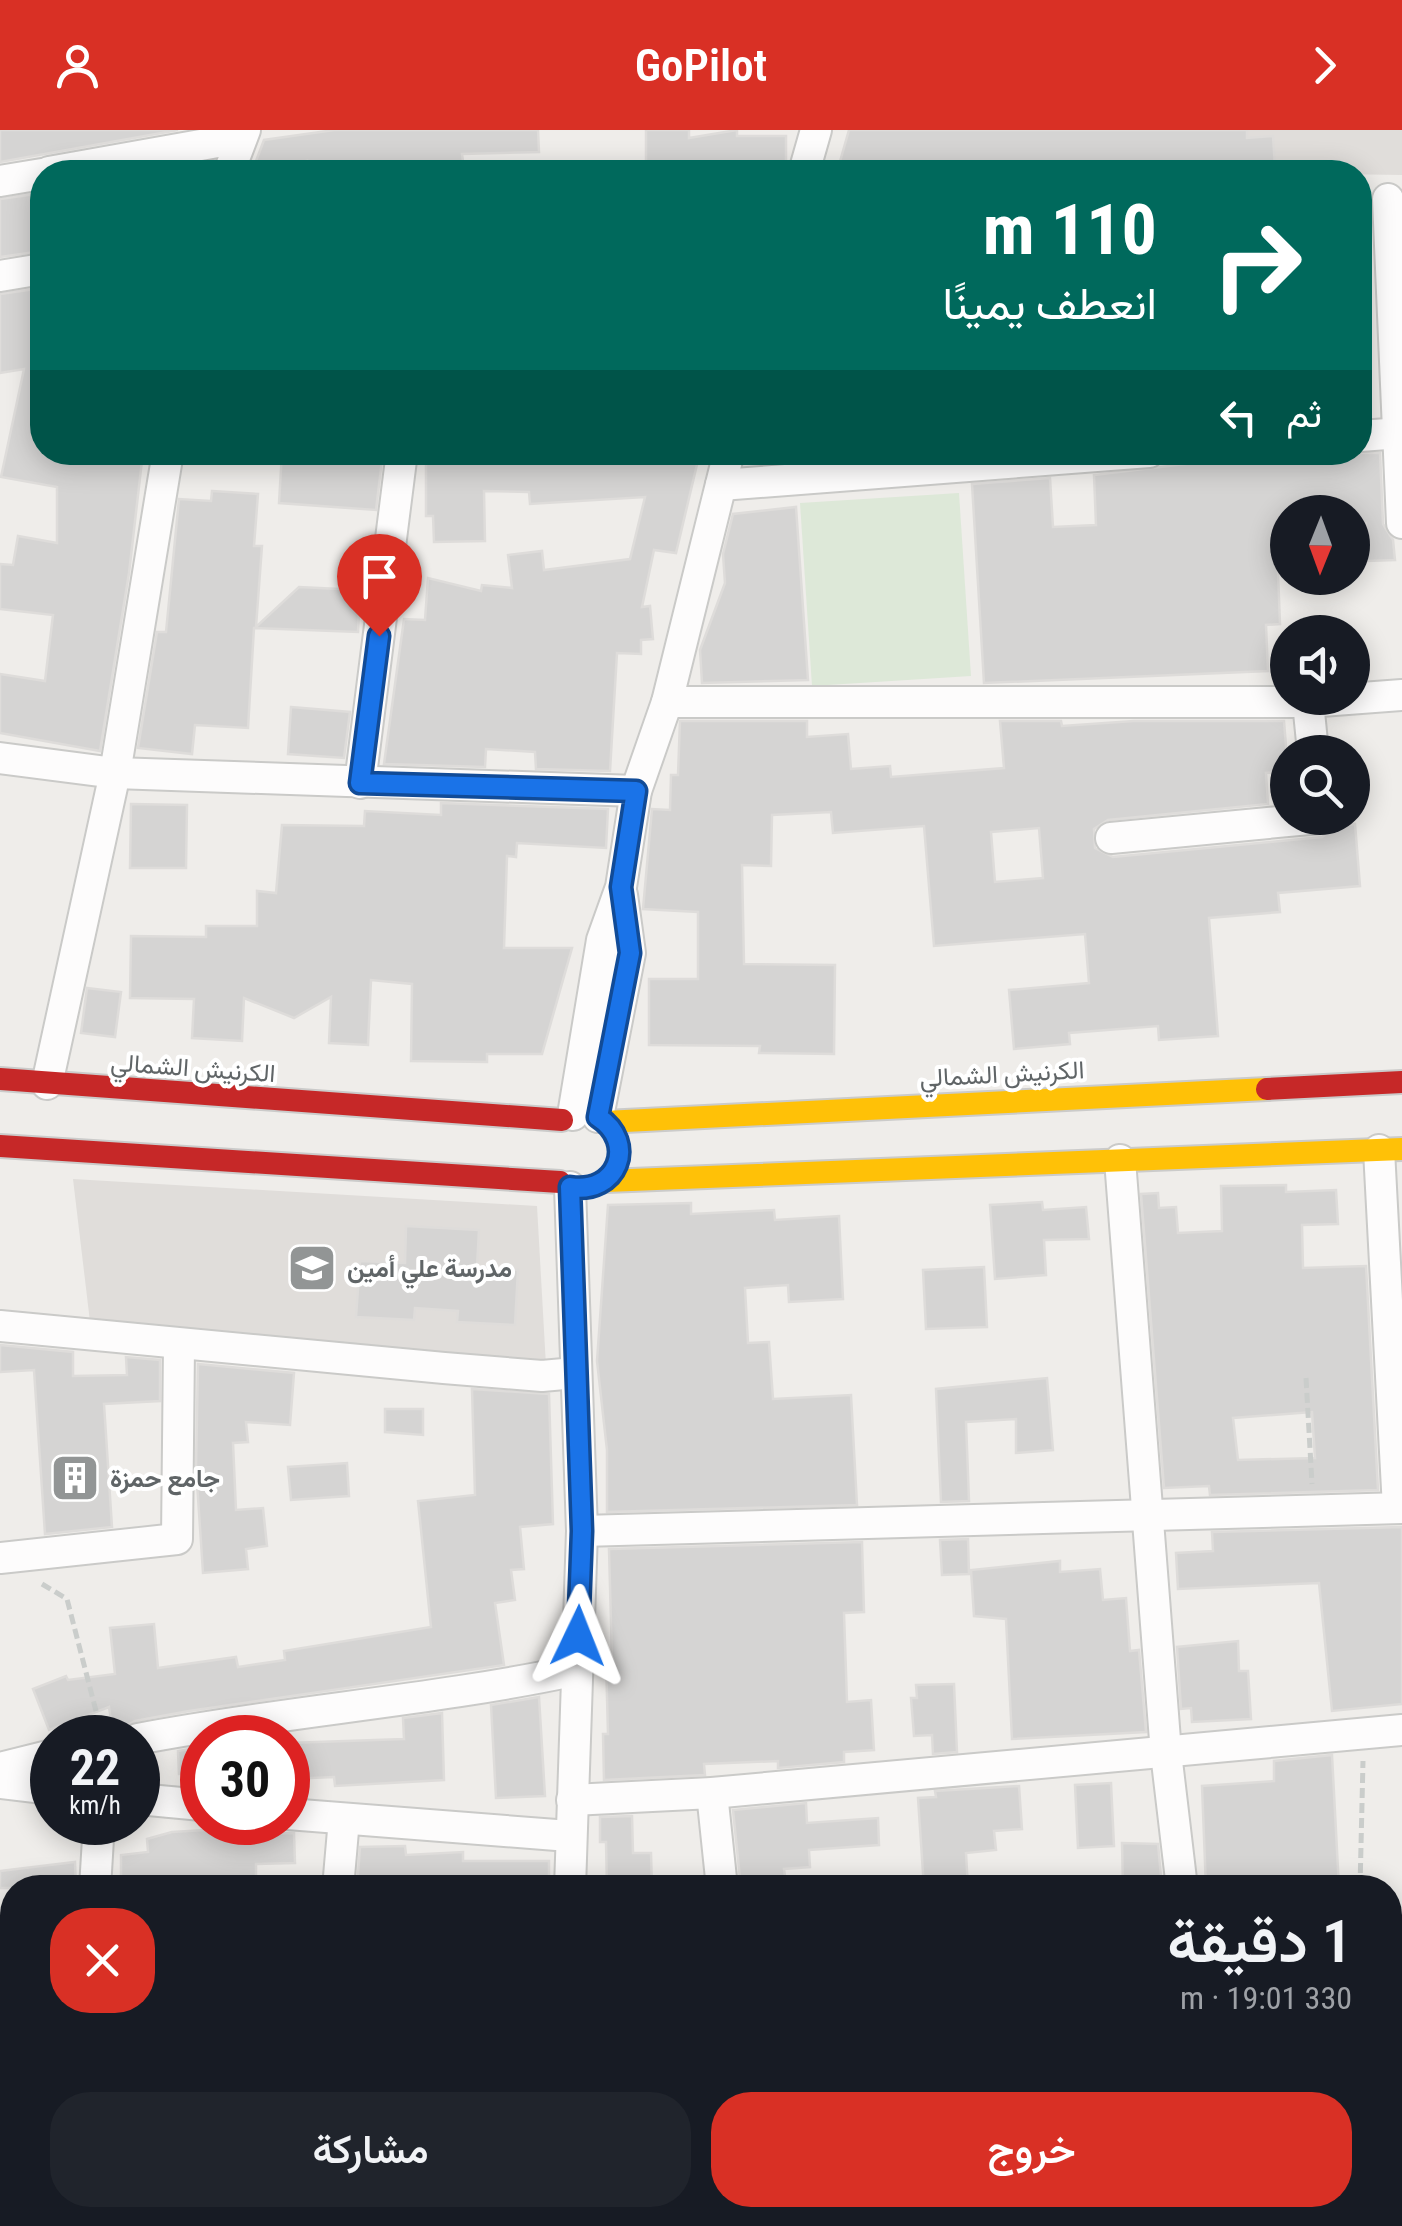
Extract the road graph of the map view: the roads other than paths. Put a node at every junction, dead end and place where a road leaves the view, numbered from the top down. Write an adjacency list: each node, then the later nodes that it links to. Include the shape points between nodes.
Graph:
1 (816, 130): 5 (street)
2 (243, 134): 3 (street); 4 (street)
3 (112, 160)
4 (234, 160)
5 (807, 160)
6 (30, 176): 7 (street)
7 (0, 181)
8 (1383, 199): 11 (street)
9 (30, 271): 10 (street)
10 (0, 276)
11 (1400, 433): 12 (street); 18 (street)
12 (1372, 435)
13 (166, 465): 24 (street)
14 (400, 465): 25 (street)
15 (725, 465): 17 (street)
16 (980, 465): 17 (street)
17 (720, 485): 21 (street)
18 (1402, 523)
19 (1402, 696): 20 (street)
20 (1370, 698)
21 (666, 702): 22 (street); 26 (street)
22 (1270, 702)
23 (0, 758): 24 (street)
24 (115, 774): 25 (street); 31 (street)
25 (360, 783): 26 (street)
26 (636, 791): 32 (street, via 621,887 630,953)
27 (1270, 823): 28 (street)
28 (1111, 838)
29 (0, 1079): 31 (main road, الكرنيش الشمالي)
30 (1402, 1082): 32 (main road, الكرنيش الشمالي)
31 (47, 1084): 32 (main road, الكرنيش الشمالي)
32 (570, 1143): 33 (main road, الكرنيش الشمالي); 36 (main road, via 595,1188); 36 (main road, via 620,1153); 39 (street)
33 (0, 1146)
34 (1390, 1150): 35 (main road); 40 (street)
35 (1120, 1160): 36 (main road); 41 (street)
36 (606, 1182)
37 (0, 1326): 38 (street)
38 (179, 1346): 39 (street, via 542,1376); 43 (street, via 177,1540)
39 (575, 1373): 42 (street)
40 (1400, 1508): 41 (street)
41 (1151, 1518): 42 (street); 47 (street)
42 (582, 1531): 44 (street)
43 (0, 1558)
44 (577, 1670): 46 (street); 53 (street)
45 (1402, 1730): 47 (street)
46 (160, 1734)
47 (1166, 1753): 52 (street); 62 (street)
48 (30, 1760): 49 (street)
49 (0, 1768)
50 (0, 1782): 51 (street)
51 (30, 1786)
52 (712, 1794): 53 (street); 61 (street)
53 (572, 1800): 56 (street)
54 (310, 1816): 55 (street)
55 (344, 1819): 56 (street); 59 (street)
56 (569, 1836): 60 (street)
57 (98, 1845): 58 (street)
58 (96, 1875)
59 (339, 1875)
60 (570, 1875)
61 (721, 1875)
62 (1180, 1875)

